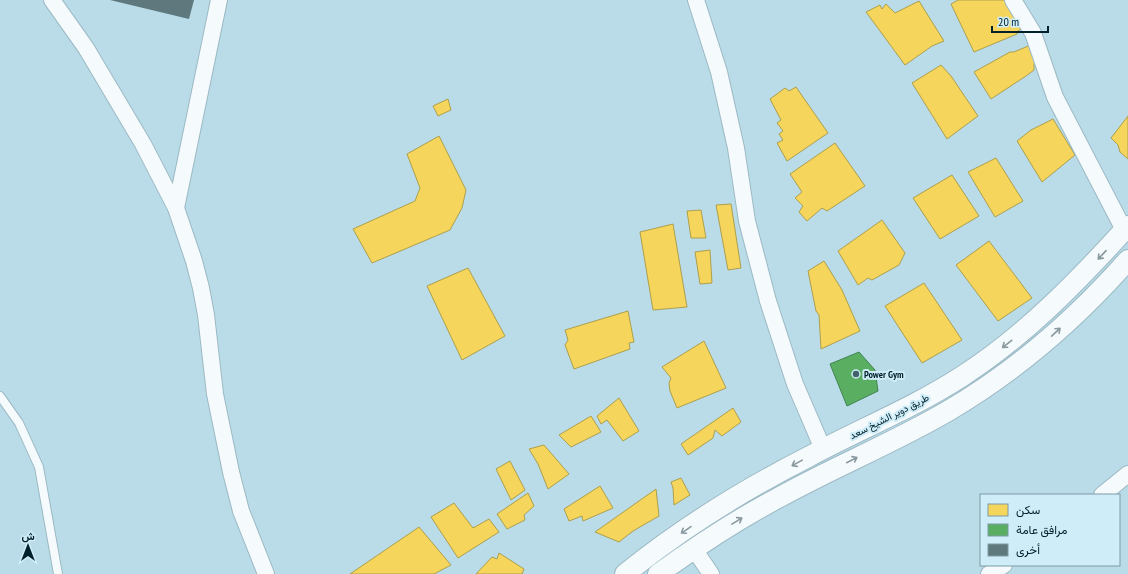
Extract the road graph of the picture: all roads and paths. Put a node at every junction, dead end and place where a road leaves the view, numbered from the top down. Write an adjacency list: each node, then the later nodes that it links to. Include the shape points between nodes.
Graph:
1 (52, 0): 5 (street, via 86,48 143,144)
2 (219, 0): 5 (street)
3 (696, 0): 11 (street, via 719,72 736,148 747,221 768,301 794,384)
4 (1013, 0): 6 (street, via 1033,33 1055,97)
5 (176, 208): 17 (street, via 201,288 215,394 231,472 241,511)
6 (1126, 228): 8 (street, طريق دوير الشيخ سعد, one-way to 8, via 1080,278 1031,325)
7 (1128, 260): 9 (street, one-way to 7, via 1047,340)
8 (960, 378): 9 (street); 11 (street, طريق دوير الشيخ سعد, via 909,407)
9 (973, 395): 14 (street, one-way to 9, via 778,497 947,412)
10 (0, 396): 16 (lane, via 18,423 39,467)
11 (823, 449): 18 (street, طريق دوير الشيخ سعد, one-way to 18, via 754,486 702,519)
12 (1128, 474): 13 (street)
13 (1103, 494)
14 (694, 549): 19 (street); 20 (street)
15 (1002, 566): 21 (street)
16 (58, 574)
17 (266, 574)
18 (625, 574)
19 (658, 574)
20 (711, 574)
21 (989, 574)

